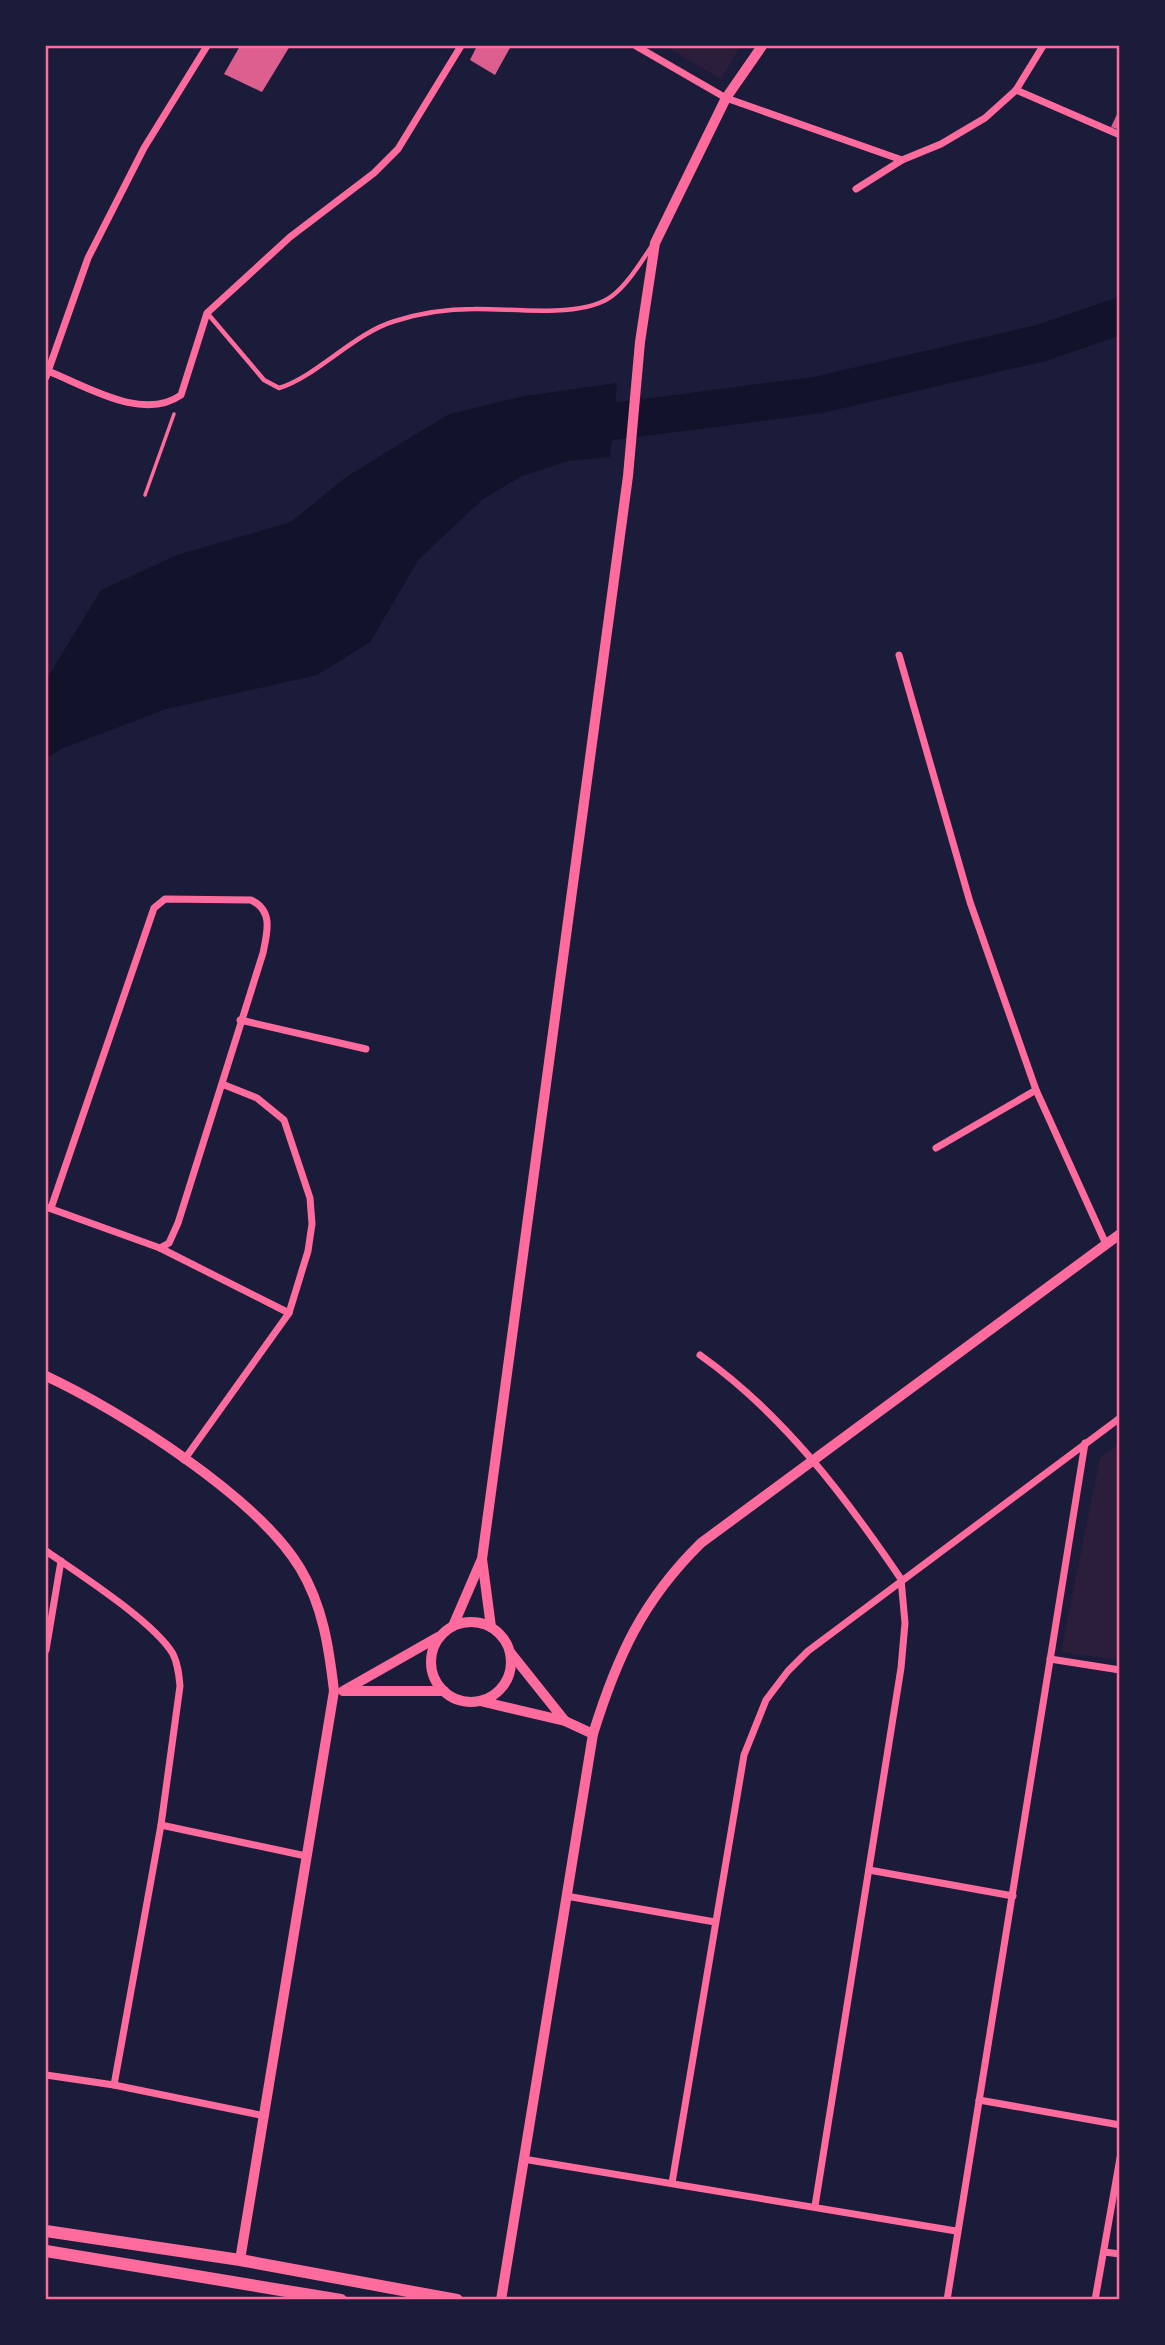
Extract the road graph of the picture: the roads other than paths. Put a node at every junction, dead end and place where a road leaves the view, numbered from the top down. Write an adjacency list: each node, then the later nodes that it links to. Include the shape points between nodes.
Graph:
1 (206, 46): 13 (street, via 144,148 88,258)
2 (461, 46): 12 (street, via 398,149 290,237)
3 (636, 46): 7 (street)
4 (762, 46): 7 (street)
5 (1043, 46): 6 (street)
6 (1016, 90): 8 (street); 9 (street, via 969,128)
7 (726, 98): 9 (street); 11 (street)
8 (1119, 135)
9 (902, 160): 10 (street)
10 (856, 189)
11 (655, 243): 12 (lane, via 604,301 547,310 435,312 393,321 279,388 264,380); 32 (street, via 640,342 628,476)
12 (207, 313): 13 (street, via 181,395 162,405 139,404)
13 (47, 374)
14 (899, 655): 18 (street, via 970,902)
15 (240, 1020): 16 (street); 17 (street); 20 (street, via 267,933 263,907 244,899 165,899 156,905)
16 (366, 1049)
17 (222, 1084): 23 (street, via 178,1223 169,1243); 24 (street, via 257,1098 281,1115 308,1191 312,1224 308,1251)
18 (1036, 1090): 19 (street); 22 (street)
19 (936, 1148)
20 (48, 1207): 23 (street)
21 (1119, 1234): 22 (street)
22 (1105, 1242): 30 (street)
23 (160, 1248): 24 (street)
24 (289, 1313): 29 (street)
25 (699, 1355): 30 (street, via 751,1394)
26 (46, 1376): 29 (street, via 90,1396)
27 (1119, 1418): 28 (street)
28 (1085, 1443): 34 (street); 40 (street)
29 (184, 1460): 42 (street, via 278,1537 300,1568 322,1619)
30 (815, 1461): 34 (street); 46 (street, via 701,1543 665,1582 613,1669)
31 (46, 1551): 33 (street)
32 (482, 1559): 35 (street); 36 (street)
33 (61, 1561): 38 (street); 47 (street, via 149,1628 166,1644 178,1666 178,1717)
34 (901, 1579): 49 (street, via 905,1623 901,1668); 52 (street, via 808,1651 766,1700 744,1755)
35 (453, 1626): 36 (street, via 466,1622); 37 (street)
36 (491, 1627): 39 (street)
37 (442, 1634): 42 (street); 43 (street, via 432,1657 436,1681)
38 (46, 1650)
39 (510, 1652): 44 (street, via 508,1677 492,1696); 45 (street)
40 (1050, 1659): 41 (street); 51 (street)
41 (1119, 1670)
42 (339, 1691): 43 (street); 48 (street)
43 (444, 1691): 44 (street, via 455,1698)
44 (480, 1701): 45 (street)
45 (565, 1721): 46 (street)
46 (593, 1734): 50 (street)
47 (161, 1825): 48 (street); 54 (street)
48 (306, 1856): 56 (street)
49 (869, 1870): 51 (street); 61 (street)
50 (566, 1896): 52 (street); 59 (street)
51 (1013, 1896): 55 (street)
52 (715, 1922): 60 (street)
53 (46, 2075): 54 (street)
54 (114, 2085): 56 (street)
55 (979, 2100): 57 (street); 63 (street)
56 (265, 2116): 67 (street)
57 (1119, 2125)
58 (1119, 2158): 65 (street)
59 (523, 2159): 60 (street); 70 (street)
60 (671, 2183): 61 (street)
61 (815, 2206): 63 (street)
62 (46, 2231): 67 (main road)
63 (956, 2231): 71 (street)
64 (46, 2251): 68 (main road)
65 (1104, 2252): 66 (street); 72 (street)
66 (1119, 2254)
67 (240, 2260): 69 (main road)
68 (341, 2300)
69 (457, 2300)
70 (501, 2300)
71 (947, 2300)
72 (1095, 2300)

